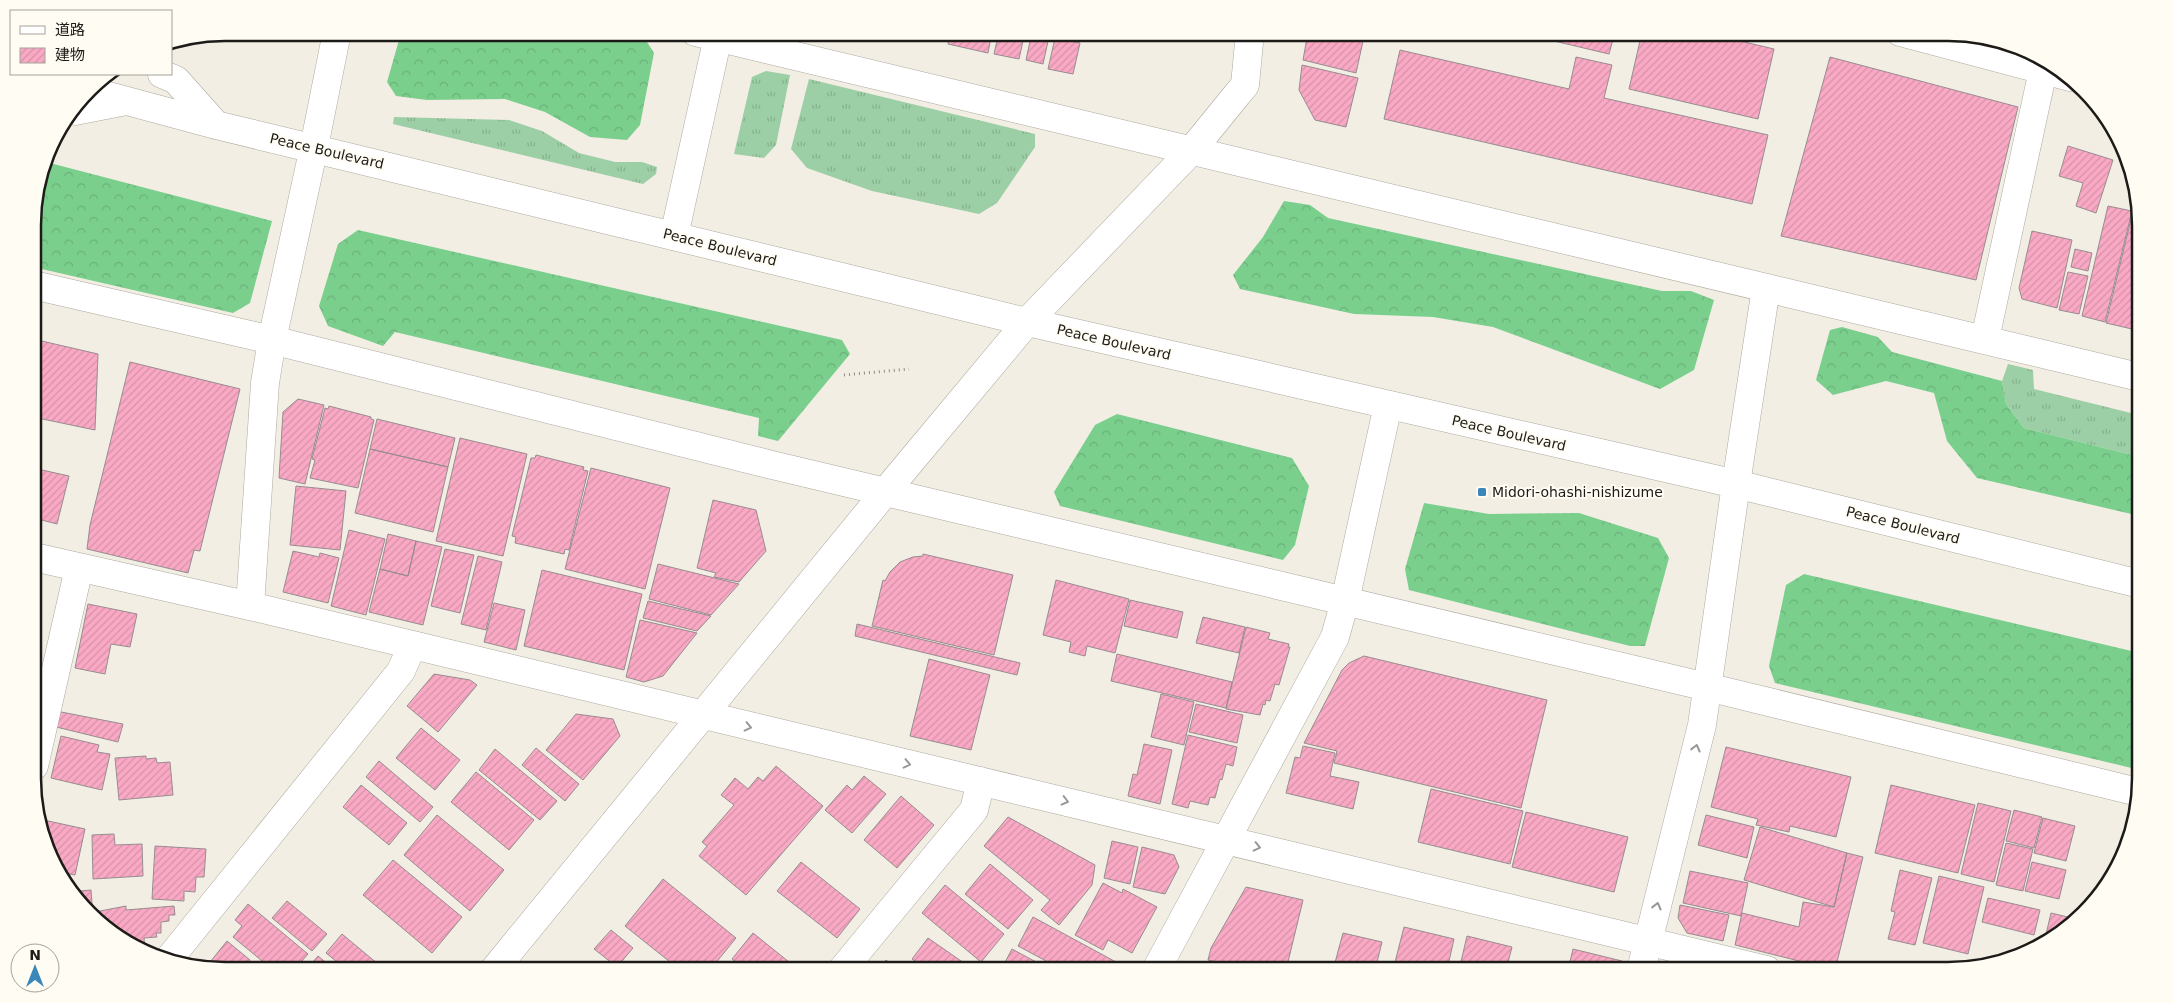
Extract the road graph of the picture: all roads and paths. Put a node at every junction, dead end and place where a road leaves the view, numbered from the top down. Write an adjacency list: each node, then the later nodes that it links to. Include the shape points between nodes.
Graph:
1 (335, 41): 13 (street)
2 (709, 41): 15 (street)
3 (739, 41): 14 (street)
4 (1249, 41): 14 (street, via 1244,85)
5 (1939, 41): 6 (street)
6 (2035, 63)
7 (2042, 67): 19 (street)
8 (164, 75): 12 (street, via 176,80)
9 (97, 93): 10 (street, Peace Boulevard)
10 (125, 101): 11 (street); 12 (street, Peace Boulevard)
11 (82, 110)
12 (216, 125): 13 (street, Peace Boulevard)
13 (314, 147): 15 (street, Peace Boulevard); 20 (street)
14 (1192, 150): 17 (street); 18 (street)
15 (674, 236): 18 (street, Peace Boulevard)
16 (41, 287): 20 (street)
17 (1766, 288): 19 (street); 25 (street)
18 (1027, 322): 24 (street, Peace Boulevard); 26 (street)
19 (1985, 339): 23 (street)
20 (272, 340): 26 (street); 31 (street, via 265,383)
21 (909, 369): 22 (path)
22 (844, 375)
23 (2132, 375)
24 (1388, 405): 25 (street, Peace Boulevard); 30 (street)
25 (1736, 484): 29 (street, Peace Boulevard); 33 (street)
26 (886, 491): 30 (street); 34 (street)
27 (41, 559): 28 (street)
28 (79, 568): 31 (street); 35 (street)
29 (2132, 582)
30 (1345, 601): 33 (street); 38 (street, via 1335,637)
31 (250, 606): 32 (street)
32 (412, 646): 34 (street); 40 (street, via 401,671)
33 (1707, 687): 37 (street); 39 (street, one-way to 33, via 1702,725)
34 (701, 716): 36 (street, one-way to 36); 41 (street)
35 (41, 735)
36 (981, 781): 38 (street, one-way to 38); 42 (street, via 974,810)
37 (2131, 790)
38 (1226, 840): 39 (street, one-way to 39); 43 (street)
39 (1648, 941): 44 (street); 45 (street)
40 (173, 954)
41 (501, 962)
42 (849, 962)
43 (1160, 962)
44 (1643, 962)
45 (1734, 962)

